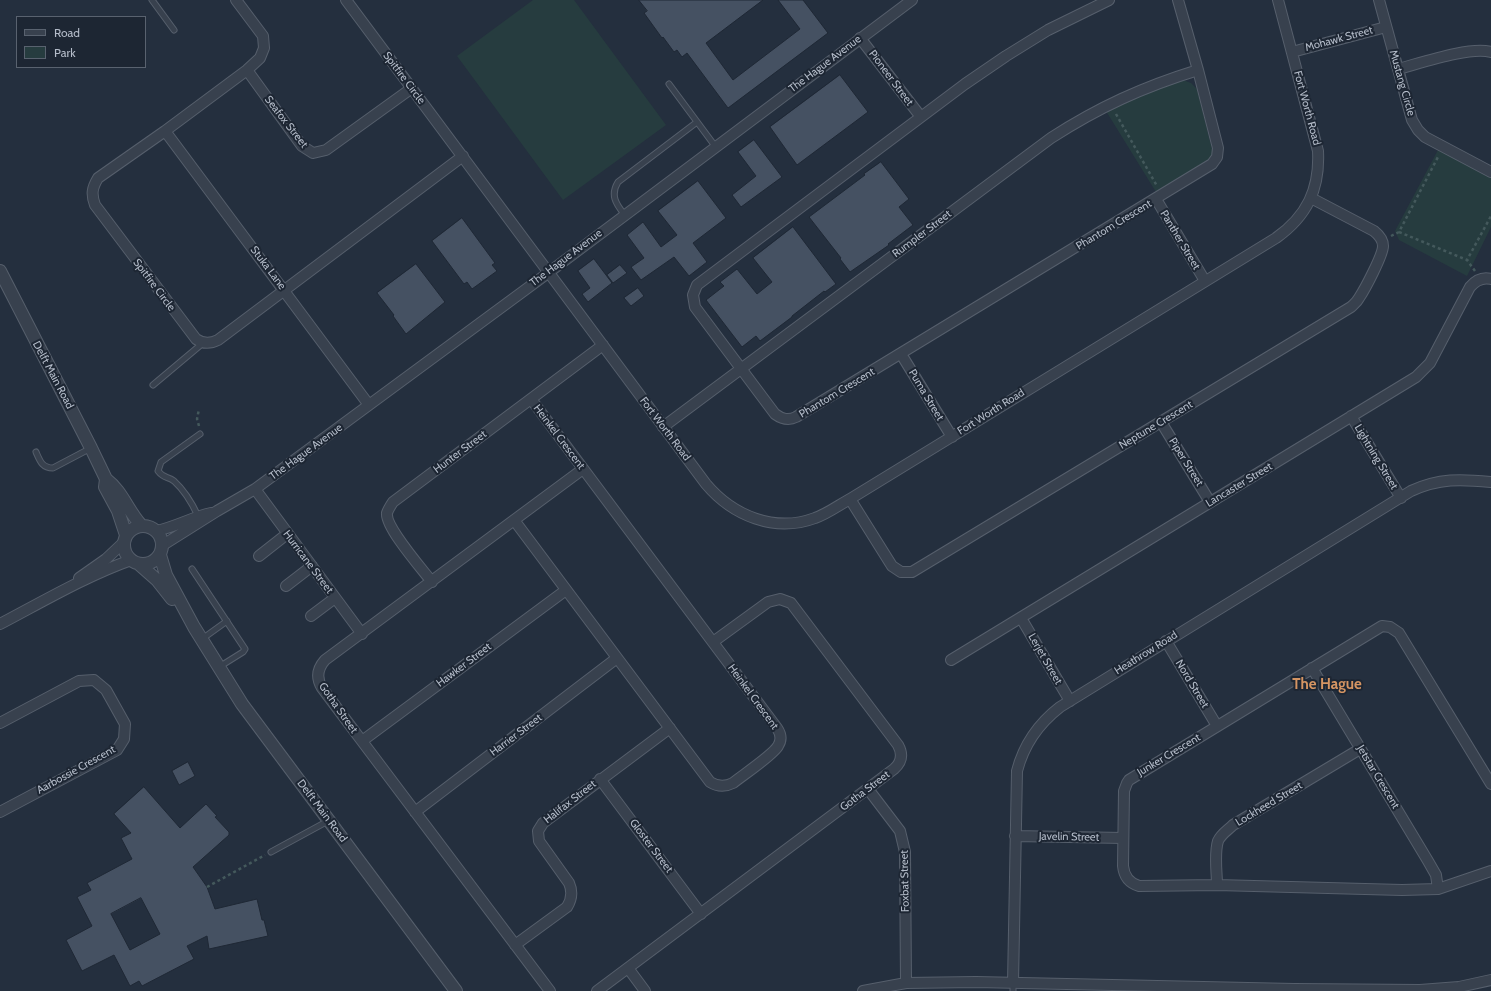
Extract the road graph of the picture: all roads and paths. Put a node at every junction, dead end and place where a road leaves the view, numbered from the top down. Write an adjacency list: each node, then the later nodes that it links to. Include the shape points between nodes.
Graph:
1 (152, 0): 10 (lane)
2 (236, 0): 15 (street, Spitfire Circle, via 263,36 264,48 260,58)
3 (346, 0): 18 (street, Spitfire Circle)
4 (912, 0): 11 (street, The Hague Avenue)
5 (1109, 0): 20 (street, Phantom Crescent, via 1048,30 1006,56)
6 (1178, 0): 16 (street, Phantom Crescent)
7 (1278, 0): 12 (street, Fort Worth Road)
8 (1379, 0): 9 (street, Mustang Circle)
9 (1386, 27): 12 (street, Mohawk Street); 14 (street, Mustang Circle)
10 (174, 30)
11 (860, 38): 20 (street, Pioneer Street); 23 (street, The Hague Avenue)
12 (1292, 52): 28 (street, Fort Worth Road, via 1318,151 1318,175)
13 (1491, 52): 14 (street, via 1468,51)
14 (1398, 69): 24 (street, Mustang Circle, via 1413,124 1425,138)
15 (247, 70): 18 (street, Seafox Street, via 302,146 313,153 326,150); 22 (street, Spitfire Circle)
16 (1198, 70): 19 (street, Rumpler Street, via 1162,81); 27 (street, Phantom Crescent, via 1218,148 1217,157 1209,167)
17 (669, 84): 21 (lane)
18 (412, 88): 25 (street, Spitfire Circle)
19 (1110, 103): 27 (path); 42 (street, Rumpler Street, via 1051,138)
20 (921, 117): 42 (street, Phantom Crescent, via 697,285 693,295 695,307)
21 (697, 122): 23 (lane); 29 (lane, via 618,182 614,190 614,199)
22 (165, 131): 38 (street, Stuka Lane); 39 (street, Spitfire Circle, via 98,178 91,196 95,205 193,336)
23 (716, 146): 29 (street, The Hague Avenue)
24 (1443, 147): 26 (street, Mustang Circle); 31 (path)
25 (463, 156): 35 (street, Spitfire Circle); 38 (street)
26 (1491, 172)
27 (1159, 197): 37 (street, Panther Street); 41 (street, Phantom Crescent)
28 (1311, 198): 32 (street, via 1374,231); 37 (street, Fort Worth Road, via 1300,217 1284,232)
29 (624, 214): 35 (street, The Hague Avenue)
30 (1491, 216): 33 (path)
31 (1399, 232): 32 (path); 33 (path)
32 (1382, 241): 48 (street, Neptune Crescent, via 1381,254 1359,298 1351,307)
33 (1466, 260): 36 (path)
34 (0, 271): 52 (street, Delft Main Road)
35 (548, 273): 40 (street, Fort Worth Road); 45 (street, The Hague Avenue)
36 (1486, 279): 47 (street, Lancaster Street, via 1470,286 1425,370)
37 (1205, 281): 51 (street, Fort Worth Road)
38 (285, 291): 39 (street, via 218,340); 45 (street, Stuka Lane)
39 (203, 343): 43 (lane)
40 (603, 345): 44 (street, Hunter Street); 49 (street, Fort Worth Road)
41 (901, 354): 42 (street, Phantom Crescent, via 789,420 779,418 775,414); 51 (street, Puma Street)
42 (742, 369): 49 (street, Rumpler Street)
43 (153, 385)
44 (531, 399): 54 (street, Heinkel Crescent); 73 (street, Hunter Street, via 393,502 387,513 388,522 394,533)
45 (370, 405): 57 (street, The Hague Avenue)
46 (199, 409): 50 (path, via 197,419)
47 (1351, 416): 58 (street, Lightning Street); 60 (street, Lancaster Street)
48 (1161, 422): 59 (street, Neptune Crescent, via 912,572 901,572 892,566); 60 (street, Piper Street)
49 (664, 427): 59 (street, Fort Worth Road, via 714,493 732,508 754,518 779,523 804,521 817,518)
50 (200, 434): 62 (lane, via 161,462 158,471 181,488)
51 (952, 436): 59 (street, Fort Worth Road)
52 (92, 448): 53 (lane, via 53,468 43,465); 55 (street, Delft Main Road)
53 (36, 452)
54 (583, 469): 63 (street, Gotha Street); 86 (street, Heinkel Crescent)
55 (106, 479): 64 (street, Delft Main Road, via 114,485); 67 (street, Delft Main Road, via 105,487 118,512)
56 (1491, 482): 58 (street, Heathrow Road, via 1445,480 1423,486)
57 (255, 490): 61 (street, The Hague Avenue); 66 (street, Hurricane Street)
58 (1401, 498): 85 (street, Heathrow Road)
59 (850, 499)
60 (1210, 502): 79 (street, Lancaster Street)
61 (217, 511): 62 (street, The Hague Avenue); 68 (street, The Hague Avenue)
62 (198, 516): 65 (street, The Hague Avenue, via 177,526)
63 (514, 520): 73 (street, Gotha Street); 75 (street, Heinkel Crescent)
64 (141, 525): 65 (street, via 150,526); 67 (street, via 132,528)
65 (156, 531): 68 (street, via 161,537)
66 (287, 534): 69 (street); 71 (street, Hurricane Street)
67 (125, 539): 70 (street, via 125,553); 76 (street, via 106,559)
68 (161, 550): 70 (street, via 152,563); 82 (street, Delft Main Road, via 166,575)
69 (259, 556)
70 (135, 563): 76 (street, via 117,566); 82 (street, Delft Main Road, via 157,580)
71 (312, 566): 74 (street); 77 (street, Hurricane Street)
72 (192, 569): 80 (lane)
73 (432, 582): 83 (street, Gotha Street)
74 (286, 586)
75 (566, 590): 87 (street, Heinkel Crescent); 95 (street, Hawker Street)
76 (56, 594): 81 (street)
77 (335, 598): 78 (street); 83 (street, Hurricane Street)
78 (311, 616)
79 (1021, 618): 88 (street, Lancaster Street); 91 (street, Lerjet Street)
80 (227, 621): 84 (lane); 89 (lane, via 245,649)
81 (0, 624)
82 (194, 627): 84 (street, Delft Main Road)
83 (362, 634): 95 (street, Gotha Street, via 325,660 318,677 322,688)
84 (201, 639): 89 (street, Delft Main Road)
85 (1166, 641): 91 (street, Heathrow Road); 93 (street, Nord Street)
86 (713, 642): 94 (street, Heinkel Crescent, via 777,728 780,735 779,744 774,751 733,783 719,786 710,782); 99 (street, Gotha Street, via 768,602 780,599 791,603 900,749 898,766)
87 (617, 658): 94 (street, Heinkel Crescent); 101 (street, Harrier Street)
88 (951, 660)
89 (218, 667): 102 (street, Delft Main Road)
90 (1312, 668): 93 (street, Junker Crescent); 96 (street, Jetstar Crescent); 98 (street, Junker Crescent, via 1378,628 1386,626 1396,630)
91 (1070, 700): 103 (street, Heathrow Road, via 1042,722 1024,750 1017,771)
92 (0, 723): 100 (street, Aarbossie Crescent, via 79,682 94,680 106,690 125,724 124,739 117,750)
93 (1217, 726): 104 (street, Junker Crescent, via 1129,780 1124,791)
94 (670, 728): 97 (street, Halifax Street)
95 (362, 741): 101 (street, Gotha Street)
96 (1360, 749): 107 (street, Lockheed Street, via 1223,834 1218,841 1216,854); 109 (street, Jetstar Crescent, via 1436,875)
97 (600, 779): 110 (street, Gloster Street); 111 (street, Halifax Street, via 546,819 540,827 539,841 570,883 572,895 567,907)
98 (1491, 784)
99 (868, 789): 110 (street, Gotha Street); 114 (street, Foxbat Street, via 900,831 906,852)
100 (0, 812)
101 (415, 812): 111 (street, Gotha Street)
102 (329, 821): 105 (lane); 117 (street, Delft Main Road)
103 (1015, 836): 104 (street, Javelin Street); 115 (street, Heathrow Road)
104 (1123, 838): 107 (street, Junker Crescent, via 1123,871 1132,883 1139,886)
105 (271, 852): 108 (path)
106 (1491, 871): 109 (street, Junker Crescent)
107 (1217, 886): 109 (street, Junker Crescent)
108 (207, 887)
109 (1438, 889)
110 (701, 914): 112 (street, Gotha Street)
111 (515, 945): 118 (street, Gotha Street)
112 (628, 968): 119 (street, Gotha Street); 120 (street)
113 (1491, 980): 116 (street, via 1459,987 1420,990)
114 (906, 983): 115 (street); 121 (street)
115 (1013, 987): 116 (street)
116 (1294, 990)
117 (456, 991)
118 (550, 991)
119 (597, 991)
120 (645, 991)
121 (863, 991)

